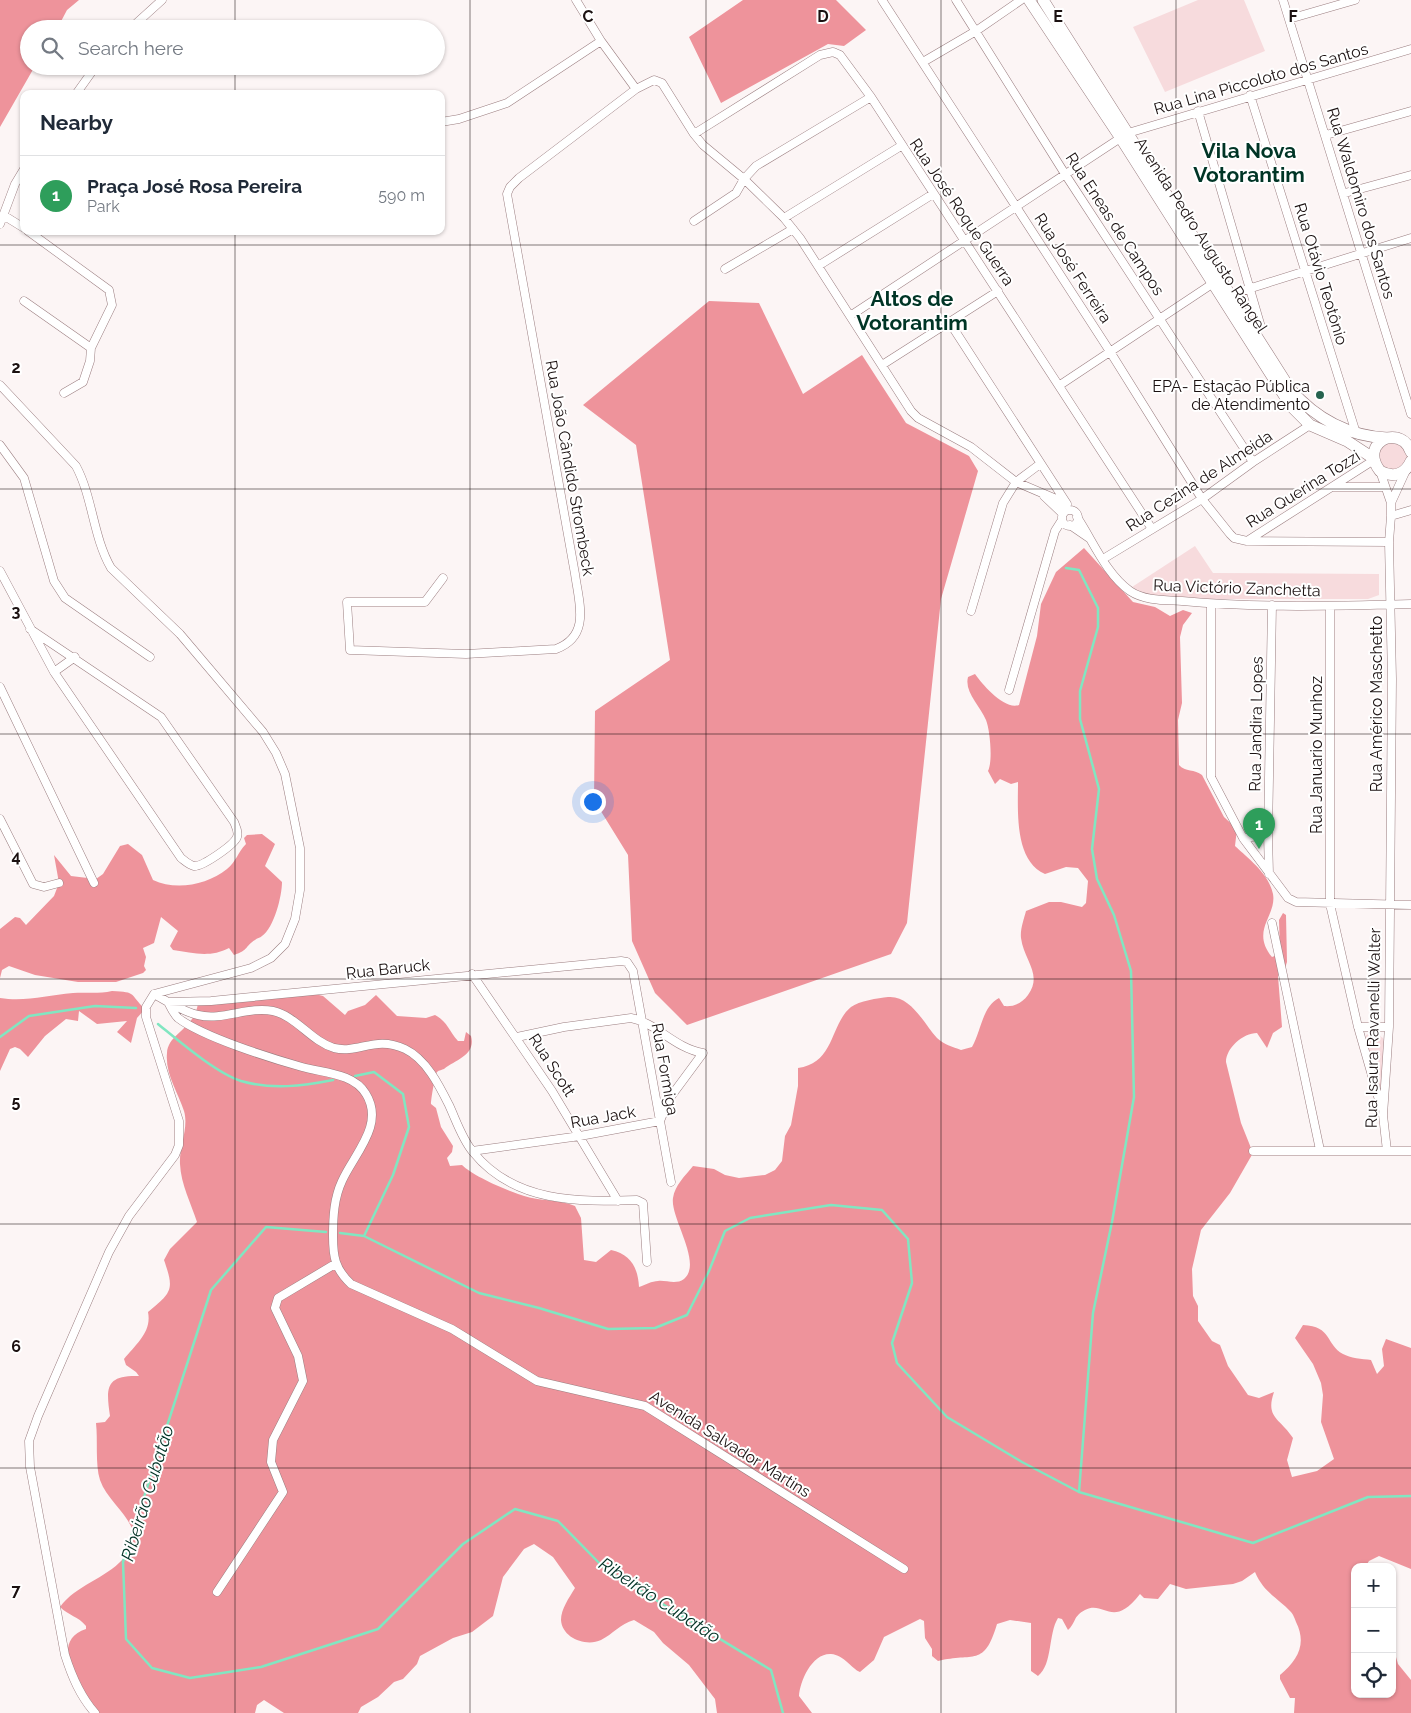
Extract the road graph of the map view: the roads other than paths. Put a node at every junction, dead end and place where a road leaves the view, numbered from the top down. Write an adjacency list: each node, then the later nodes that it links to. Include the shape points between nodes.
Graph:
1 (162, 0): 11 (street)
2 (577, 0): 13 (street)
3 (882, 0): 15 (street, Rua José Ferreira)
4 (956, 0): 12 (street, Rua Eneas de Campos)
5 (1021, 0): 12 (street)
6 (1029, 0): 26 (street, Avenida Pedro Augusto Rangel)
7 (1043, 0): 26 (street, Avenida Pedro Augusto Rangel)
8 (1283, 0): 10 (street, Rua Waldomiro dos Santos)
9 (1355, 0): 10 (street)
10 (1289, 19): 17 (street, Rua Waldomiro dos Santos)
11 (140, 20)
12 (976, 31): 15 (street); 29 (street, Rua Eneas de Campos)
13 (601, 42): 18 (street); 24 (street, via 508,103)
14 (1411, 49): 17 (street, Rua Lina Piccoloto dos Santos)
15 (923, 62): 35 (street, Rua José Ferreira)
16 (90, 75): 19 (street)
17 (1308, 80): 20 (street, Rua Lina Piccoloto dos Santos); 27 (street, Rua Waldomiro dos Santos)
18 (636, 89): 25 (street, via 649,81 659,80); 90 (street, Rua João Cândido Strombeck, via 519,178 506,194 576,574 580,618 577,634 569,645 556,649 466,654 350,650 347,602 425,602)
19 (79, 90)
20 (1250, 95): 22 (street, Rua Lina Piccoloto dos Santos); 48 (street, Rua Otávio Teotônio)
21 (871, 96): 25 (street, Rua José Roque Guerra, via 840,54 827,52); 28 (street, Rua José Roque Guerra); 32 (street, via 756,166)
22 (1198, 111): 26 (street, Rua Lina Piccoloto dos Santos); 50 (street)
23 (1411, 111): 27 (street)
24 (445, 121)
25 (694, 134): 32 (street)
26 (1124, 135): 29 (street, Rua Lina Piccoloto dos Santos); 49 (street, Avenida Pedro Augusto Rangel); 52 (street, Avenida Pedro Augusto Rangel)
27 (1326, 135): 33 (street, Rua Waldomiro dos Santos)
28 (901, 146): 34 (street, Rua José Roque Guerra); 37 (street)
29 (1065, 174): 35 (street, Rua Lina Piccoloto dos Santos); 55 (street, Rua Eneas de Campos)
30 (1411, 174): 33 (street)
31 (20, 178): 36 (street)
32 (744, 179): 37 (street); 38 (street, via 736,193)
33 (1345, 193): 45 (street, Rua Waldomiro dos Santos)
34 (933, 194): 44 (street, Rua José Roque Guerra); 46 (street)
35 (1016, 205): 44 (street, Rua Lina Piccoloto dos Santos); 59 (street, Rua José Ferreira)
36 (3, 215): 39 (street); 40 (street)
37 (784, 218): 41 (street)
38 (694, 221)
39 (0, 224)
40 (20, 226)
41 (792, 229): 46 (street); 47 (street)
42 (33, 235): 58 (street, via 109,290 112,305)
43 (1411, 238): 45 (street)
44 (964, 241): 51 (street, Rua José Roque Guerra); 54 (street, Rua Lina Piccoloto dos Santos)
45 (1362, 252): 48 (street); 64 (street, Rua Waldomiro dos Santos)
46 (818, 266): 54 (street)
47 (724, 269)
48 (1305, 271): 50 (street); 67 (street, Rua Otávio Teotônio)
49 (1212, 284): 55 (street); 65 (street, Avenida Pedro Augusto Rangel, via 1291,406)
50 (1249, 289): 52 (street); 57 (street)
51 (998, 291): 56 (street); 62 (street, Rua José Roque Guerra)
52 (1229, 295): 67 (street, Avenida Pedro Augusto Rangel, via 1290,389 1304,405 1318,417)
53 (24, 301): 58 (street)
54 (850, 316): 60 (street)
55 (1160, 317): 59 (street); 72 (street, Rua Eneas de Campos)
56 (950, 323): 60 (street); 75 (street)
57 (1261, 328)
58 (91, 348): 63 (street, via 83,382)
59 (1109, 350): 62 (street); 79 (street, Rua José Ferreira)
60 (882, 365): 76 (street, via 918,418 958,438)
61 (0, 385): 115 (street, via 76,466 83,480 104,556 111,568 180,634 238,702 263,732 285,774 302,870 295,919 285,944 271,958 251,968)
62 (1060, 385): 84 (street, Rua José Roque Guerra)
63 (64, 393)
64 (1411, 414)
65 (1310, 425): 72 (street, Rua Cezina de Almeida); 73 (street, Avenida Pedro Augusto Rangel, via 1347,441)
66 (1411, 432): 68 (street, Avenida Pedro Augusto Rangel)
67 (1356, 433): 68 (street, Avenida Pedro Augusto Rangel)
68 (1390, 437): 70 (street, via 1404,440); 73 (street, via 1378,443)
69 (0, 445): 71 (street)
70 (1411, 452)
71 (3, 455): 99 (street, via 24,478 58,590)
72 (1253, 462): 79 (street, Rua Cezina de Almeida)
73 (1376, 463): 74 (street, via 1392,475); 77 (street, Rua Américo Maschetto); 78 (street, Rua Querina Tozzi)
74 (1410, 463): 80 (street, Rua Américo Maschetto)
75 (1040, 464): 76 (street); 83 (street)
76 (1016, 482): 83 (street, via 1056,499); 96 (street, via 1003,503)
77 (1385, 486): 78 (street); 80 (street, Rua Américo Maschetto)
78 (1334, 487): 86 (street, Rua Querina Tozzi)
79 (1202, 499): 84 (street, Rua Cezina de Almeida); 86 (street, Rua José Ferreira, via 1234,538)
80 (1391, 502): 82 (street, Rua Américo Maschetto)
81 (1411, 510): 82 (street)
82 (1391, 516): 87 (street, Rua Américo Maschetto)
83 (1067, 518): 85 (street); 85 (street, Rua Victório Zanchetta, via 1077,517); 102 (street, via 1054,539)
84 (1152, 529): 88 (street, Rua Cezina de Almeida)
85 (1089, 538): 88 (street, Rua Victório Zanchetta)
86 (1247, 541): 87 (street)
87 (1389, 542): 94 (street, Rua Américo Maschetto)
88 (1103, 559): 91 (street, Rua Victório Zanchetta, via 1124,586 1139,596)
89 (0, 571): 97 (street)
90 (443, 578)
91 (1211, 604): 92 (street, Rua Victório Zanchetta); 105 (street, via 1211,777)
92 (1272, 604): 95 (street, Rua Victório Zanchetta); 104 (street, Rua Jandira Lopes)
93 (1411, 604): 94 (street, Rua Victório Zanchetta)
94 (1389, 605): 95 (street, Rua Victório Zanchetta); 110 (street, Rua Américo Maschetto, via 1392,679)
95 (1330, 606): 109 (street, Rua Januario Munhoz)
96 (971, 611)
97 (30, 629): 98 (street); 100 (street)
98 (74, 657): 100 (street); 100 (street, via 153,710 168,724 234,822 238,830 232,844 202,865 194,866 181,858)
99 (150, 657)
100 (54, 672)
101 (0, 688): 108 (street)
102 (1009, 690)
103 (0, 819): 107 (street, via 33,884 44,887)
104 (1268, 835): 105 (street); 106 (street, Rua Jandira Lopes)
105 (1243, 838): 106 (street)
106 (1269, 874): 109 (street, via 1288,898 1296,902)
107 (59, 883)
108 (94, 883)
109 (1330, 904): 110 (street); 118 (street, Rua Januario Munhoz)
110 (1389, 905): 111 (street); 119 (street, Rua Isaura Ravanelli Walter)
111 (1411, 905)
112 (1272, 923): 124 (street)
113 (627, 962): 114 (street, Rua Baruck); 117 (street, Rua Formiga, via 633,971)
114 (472, 974): 116 (street, Rua Baruck, via 211,1001); 120 (street, Rua Scott)
115 (154, 994): 116 (street); 135 (street, via 146,1007 146,1017 179,1122 179,1145 129,1216 109,1252 62,1357 30,1441 31,1476 65,1655 72,1677)
116 (168, 1002): 128 (street, via 208,1017 252,1010 274,1011 335,1048 384,1043 408,1051 431,1074); 132 (street, via 177,1016 210,1035 301,1067 354,1081 367,1095 372,1108 368,1136 342,1180 336,1200)
117 (642, 1022): 120 (street, via 622,1018); 122 (street, Rua Formiga); 122 (street, Rua Jack, via 682,1048 703,1053 669,1099)
118 (1358, 1027): 119 (street); 121 (street, Rua Januario Munhoz)
119 (1388, 1027): 121 (street, Rua Isaura Ravanelli Walter)
120 (517, 1037): 123 (street, Rua Scott)
121 (1383, 1115): 126 (street, Rua Isaura Ravanelli Walter)
122 (660, 1121): 123 (street, Rua Jack); 129 (street, Rua Formiga)
123 (580, 1136): 128 (street, Rua Jack); 130 (street, Rua Scott)
124 (1320, 1150): 125 (street); 126 (street)
125 (1253, 1151)
126 (1387, 1151): 127 (street)
127 (1411, 1151)
128 (472, 1152): 130 (street, via 502,1178 532,1194 578,1201)
129 (671, 1182)
130 (618, 1200): 131 (street, via 637,1200 645,1206)
131 (647, 1262)
132 (335, 1264): 133 (street, Avenida Salvador Martins, via 351,1284 452,1330 537,1381 645,1406); 134 (street, via 275,1302 298,1356 303,1381 273,1440 271,1462 283,1492)
133 (904, 1569)
134 (217, 1592)
135 (95, 1713)

